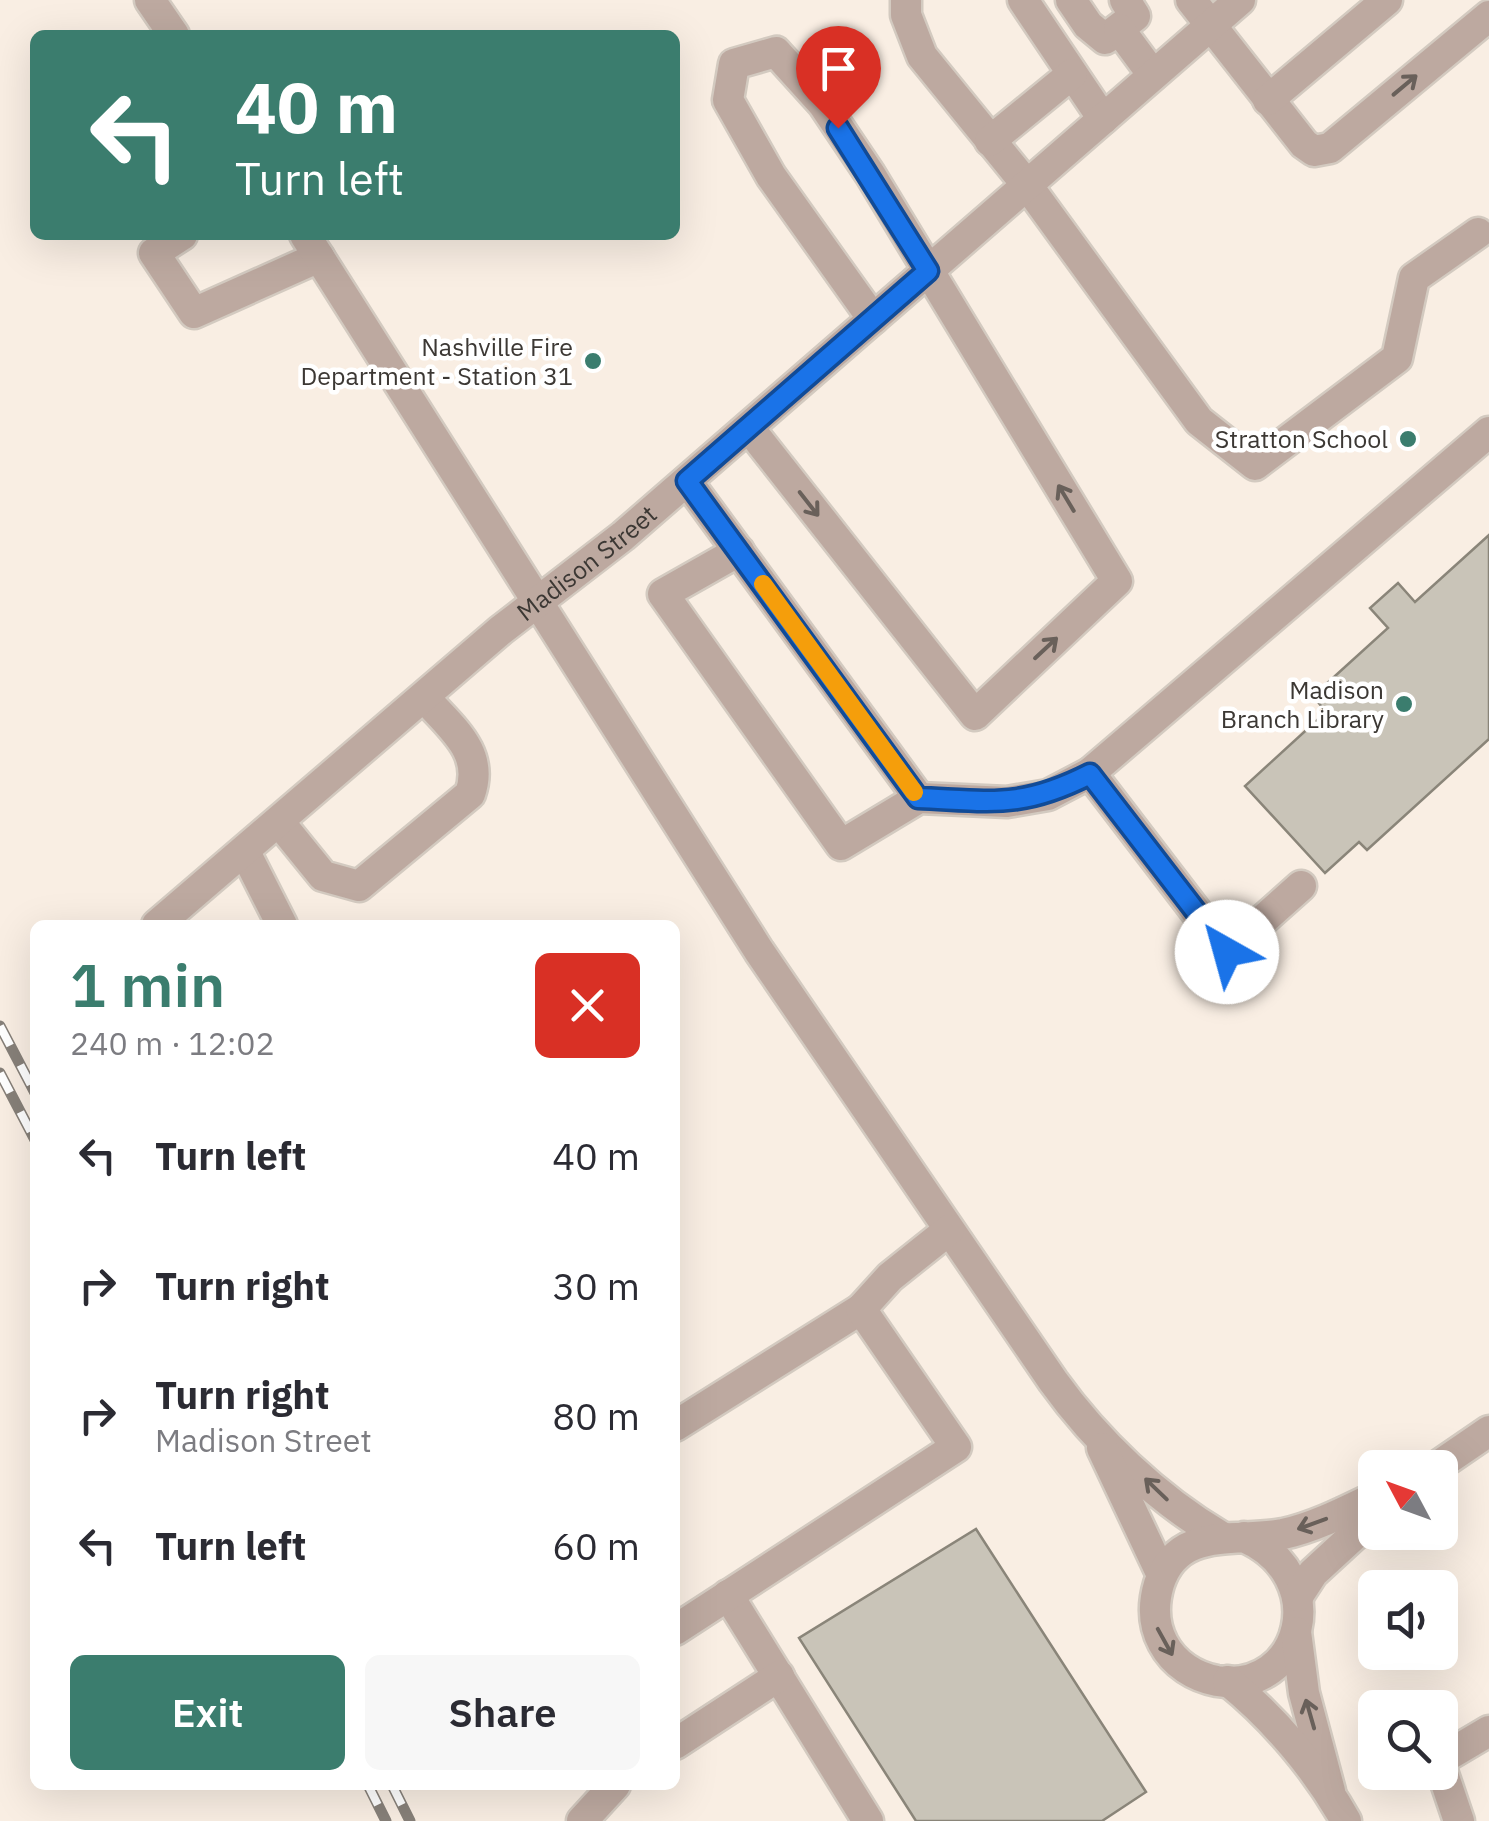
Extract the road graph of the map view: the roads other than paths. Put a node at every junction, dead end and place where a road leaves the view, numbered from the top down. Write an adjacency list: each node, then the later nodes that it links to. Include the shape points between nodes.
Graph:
1 (150, 0): 11 (street)
2 (906, 0): 16 (street, via 922,56)
3 (1023, 0): 12 (street)
4 (1068, 0): 9 (street, via 1098,50)
5 (1191, 0): 10 (street)
6 (1240, 0): 10 (street, Madison Street)
7 (1387, 0): 14 (street)
8 (1489, 16): 14 (street, one-way to 8, via 1304,144 1330,148)
9 (1124, 24): 13 (street)
10 (1209, 27): 13 (street, Madison Street); 14 (street)
11 (171, 30)
12 (1072, 74): 15 (street); 16 (street)
13 (1154, 76): 15 (street, Madison Street)
14 (1268, 100)
15 (1103, 120): 17 (street, Madison Street)
16 (990, 141): 17 (street)
17 (1027, 185): 18 (street, via 1199,421 1255,465 1397,358 1414,278); 21 (street, Madison Street)
18 (1478, 233)
19 (174, 240): 20 (street, via 154,253 194,313)
20 (312, 246): 27 (street)
21 (928, 271): 22 (street, Madison Street); 22 (street, via 832,118 776,52 734,64 728,100 771,176); 23 (street, one-way to 21, via 975,714 1117,581)
22 (873, 320): 23 (street, Madison Street)
23 (748, 428): 25 (street, Madison Street)
24 (1489, 432): 29 (street)
25 (687, 481): 26 (street); 27 (street, Madison Street)
26 (739, 551): 30 (street); 30 (street, via 664,594 840,846)
27 (537, 603): 28 (street, Madison Street); 36 (street, via 759,951)
28 (425, 698): 31 (street, Madison Street); 31 (street, via 473,756 477,773 470,794 359,886 323,876)
29 (1090, 774): 30 (street, via 1048,795 1008,802); 33 (street, via 1227,952)
30 (918, 798)
31 (280, 824): 32 (street, Madison Street)
32 (245, 852): 34 (street, Madison Street); 35 (street)
33 (1301, 886)
34 (164, 920)
35 (279, 920)
36 (949, 1230): 37 (street); 40 (street)
37 (861, 1310): 38 (street); 46 (street, via 956,1446)
38 (680, 1423)
39 (1489, 1431): 41 (street)
40 (1096, 1436): 44 (street, one-way to 40, via 1170,1502); 45 (street)
41 (1458, 1452)
42 (1358, 1505): 44 (street, one-way to 44, via 1282,1534)
43 (1358, 1530): 47 (street)
44 (1232, 1537): 45 (street, via 1197,1542); 47 (street, via 1267,1547 1285,1563)
45 (1162, 1575): 51 (street, one-way to 51, via 1155,1610 1164,1644 1198,1676)
46 (728, 1595): 48 (street); 50 (street)
47 (1298, 1596): 49 (street)
48 (680, 1627)
49 (1296, 1632): 51 (street, via 1267,1670); 57 (street, one-way to 49, via 1304,1694)
50 (779, 1676): 53 (street); 59 (street)
51 (1228, 1681): 57 (street, via 1263,1709)
52 (1489, 1731): 54 (street)
53 (680, 1741)
54 (1458, 1751)
55 (610, 1790): 58 (street)
56 (1449, 1790): 61 (street)
57 (1331, 1794): 60 (street)
58 (582, 1821)
59 (868, 1821)
60 (1346, 1821)
61 (1460, 1821)

